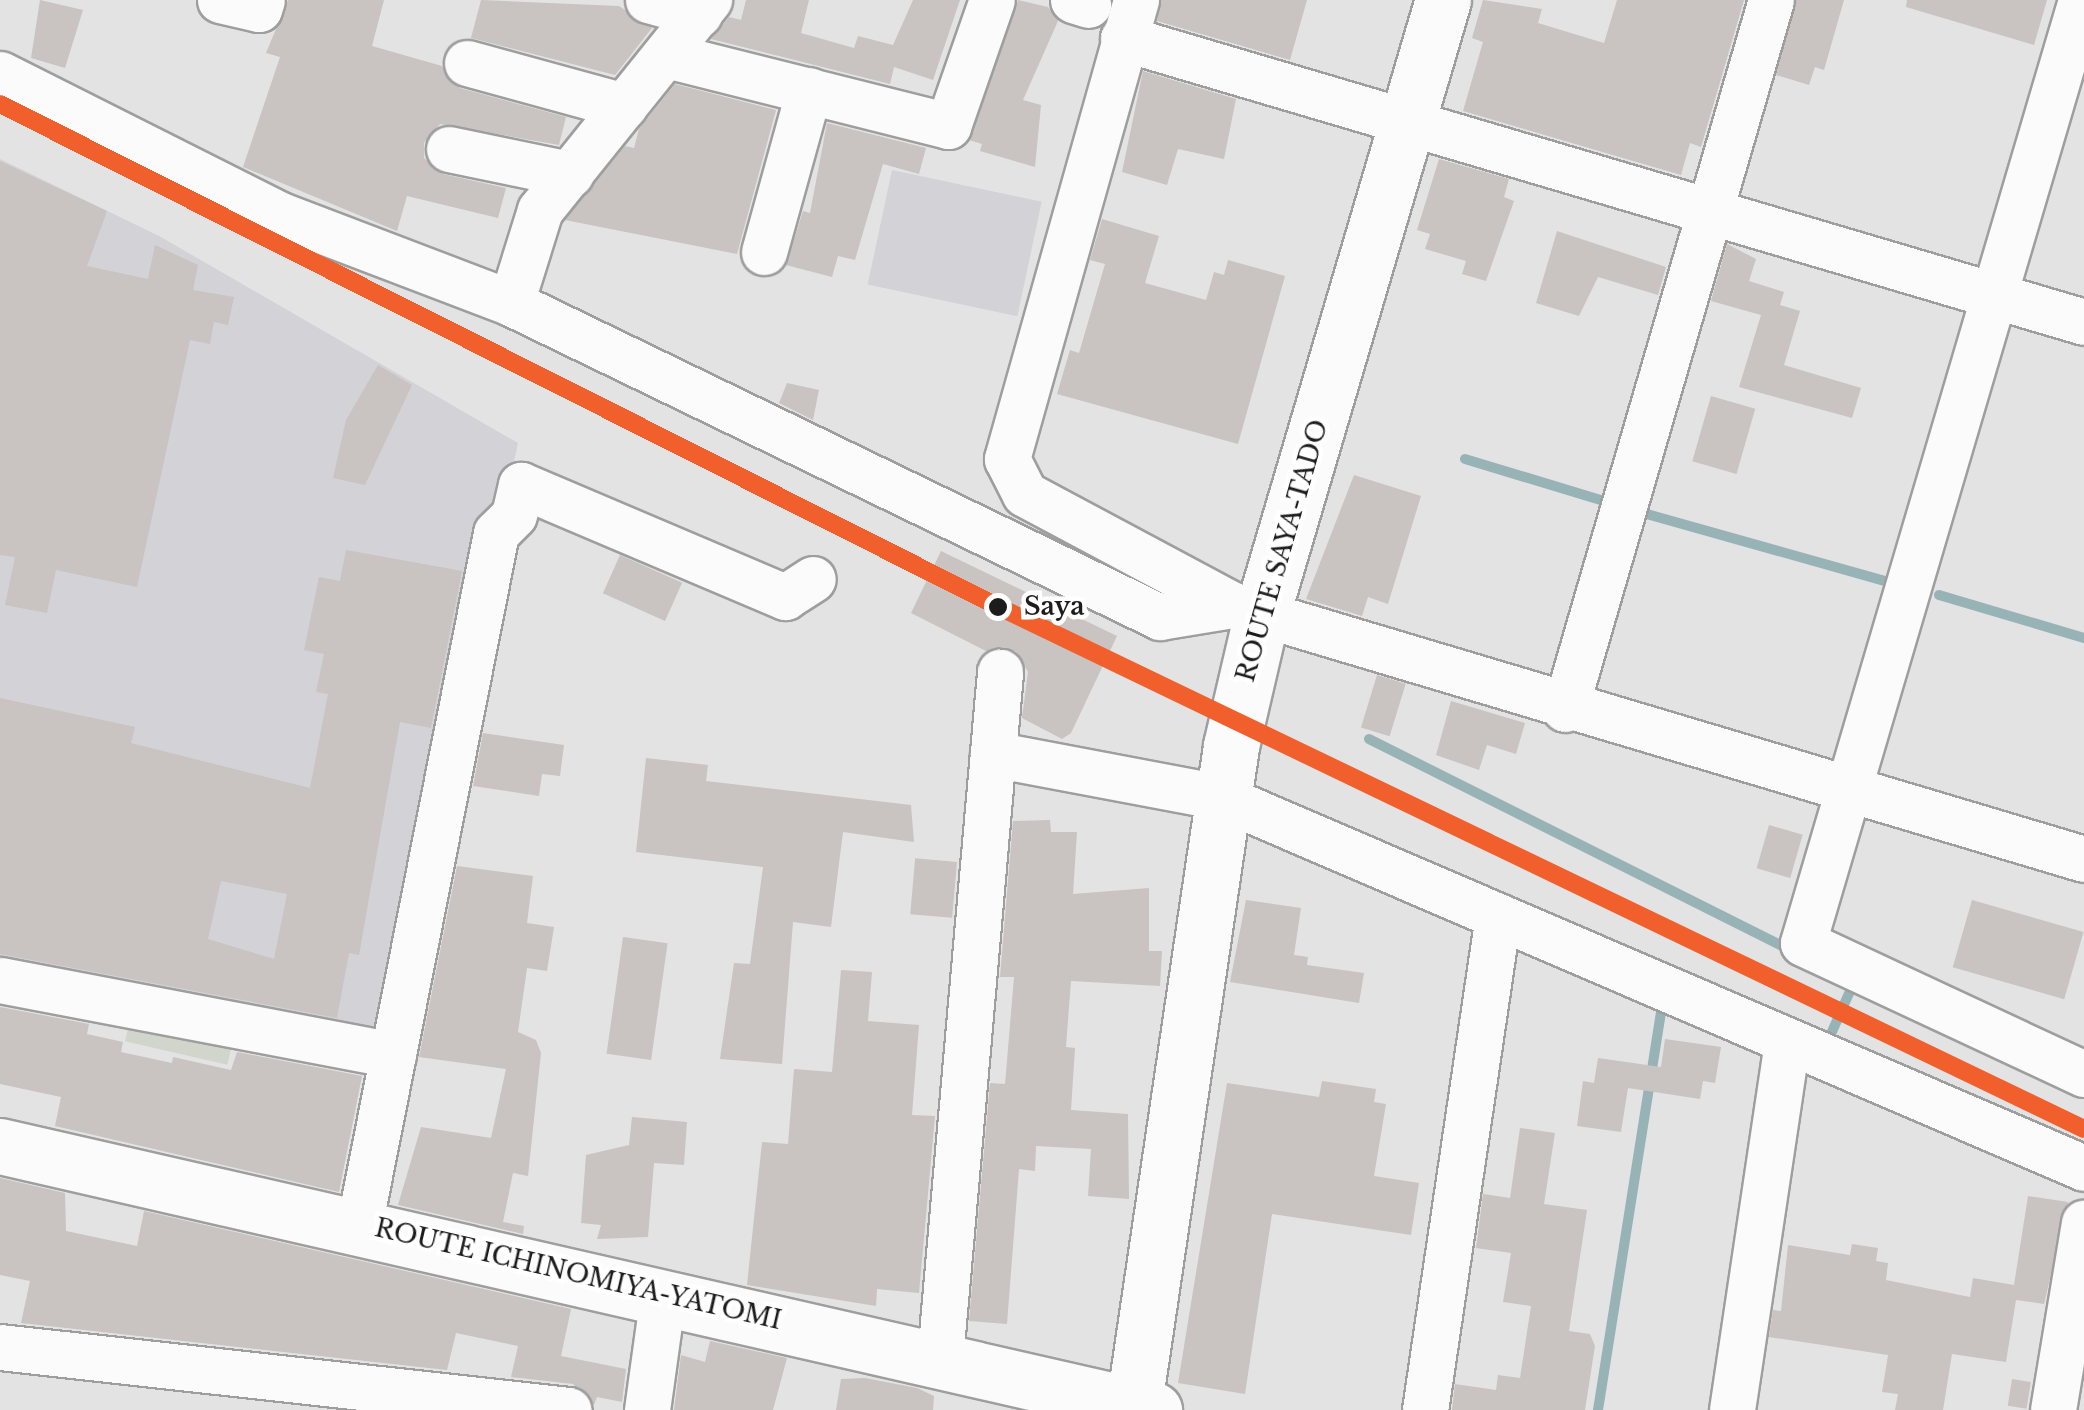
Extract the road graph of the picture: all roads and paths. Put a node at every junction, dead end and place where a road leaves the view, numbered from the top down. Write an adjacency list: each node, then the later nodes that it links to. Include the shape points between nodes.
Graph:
1 (220, 0): 2 (street, via 259,9)
2 (262, 0)
3 (648, 0): 8 (street)
4 (992, 0): 13 (street, via 948,126)
5 (1443, 0): 15 (main road, ROUTE SAYA-TADO)
6 (1770, 0): 18 (street)
7 (2082, 0): 20 (street)
8 (704, 7): 10 (street)
9 (1130, 19): 15 (street); 24 (street, via 1007,459 1025,494)
10 (670, 56): 13 (street); 14 (street)
11 (467, 63): 14 (street)
12 (0, 74): 21 (street, via 278,214)
13 (808, 90): 19 (street)
14 (624, 106): 17 (street)
15 (1410, 122): 18 (street); 24 (main road, ROUTE SAYA-TADO)
16 (449, 149): 17 (street)
17 (570, 174): 21 (street, via 540,210)
18 (1709, 214): 20 (street); 26 (street)
19 (764, 252)
20 (1994, 296): 22 (street); 28 (street)
21 (510, 303): 24 (street, via 1160,617)
22 (2084, 322)
23 (813, 580): 34 (street, via 785,598 521,484 514,515 496,533)
24 (1247, 611): 26 (street); 29 (main road, ROUTE SAYA-TADO)
25 (1000, 672): 27 (street)
26 (1566, 709): 28 (street)
27 (993, 754): 29 (street); 42 (street)
28 (1848, 793): 30 (street); 35 (street, via 1804,943)
29 (1220, 797): 31 (street); 43 (main road, ROUTE SAYA-TADO)
30 (2084, 858)
31 (1498, 916): 33 (street); 46 (street)
32 (0, 980): 34 (street)
33 (1788, 1042): 37 (street); 47 (street)
34 (393, 1056): 39 (street)
35 (2084, 1074)
36 (0, 1146): 39 (main road, ROUTE ICHINOMIYA-YATOMI)
37 (2084, 1168)
38 (2084, 1223): 48 (street)
39 (358, 1226): 40 (main road, ROUTE ICHINOMIYA-YATOMI)
40 (663, 1295): 42 (main road, ROUTE ICHINOMIYA-YATOMI); 45 (street)
41 (0, 1347): 44 (street)
42 (940, 1357): 43 (main road, ROUTE ICHINOMIYA-YATOMI)
43 (1140, 1408)
44 (570, 1410)
45 (647, 1410)
46 (1425, 1410)
47 (1732, 1410)
48 (2053, 1410)

